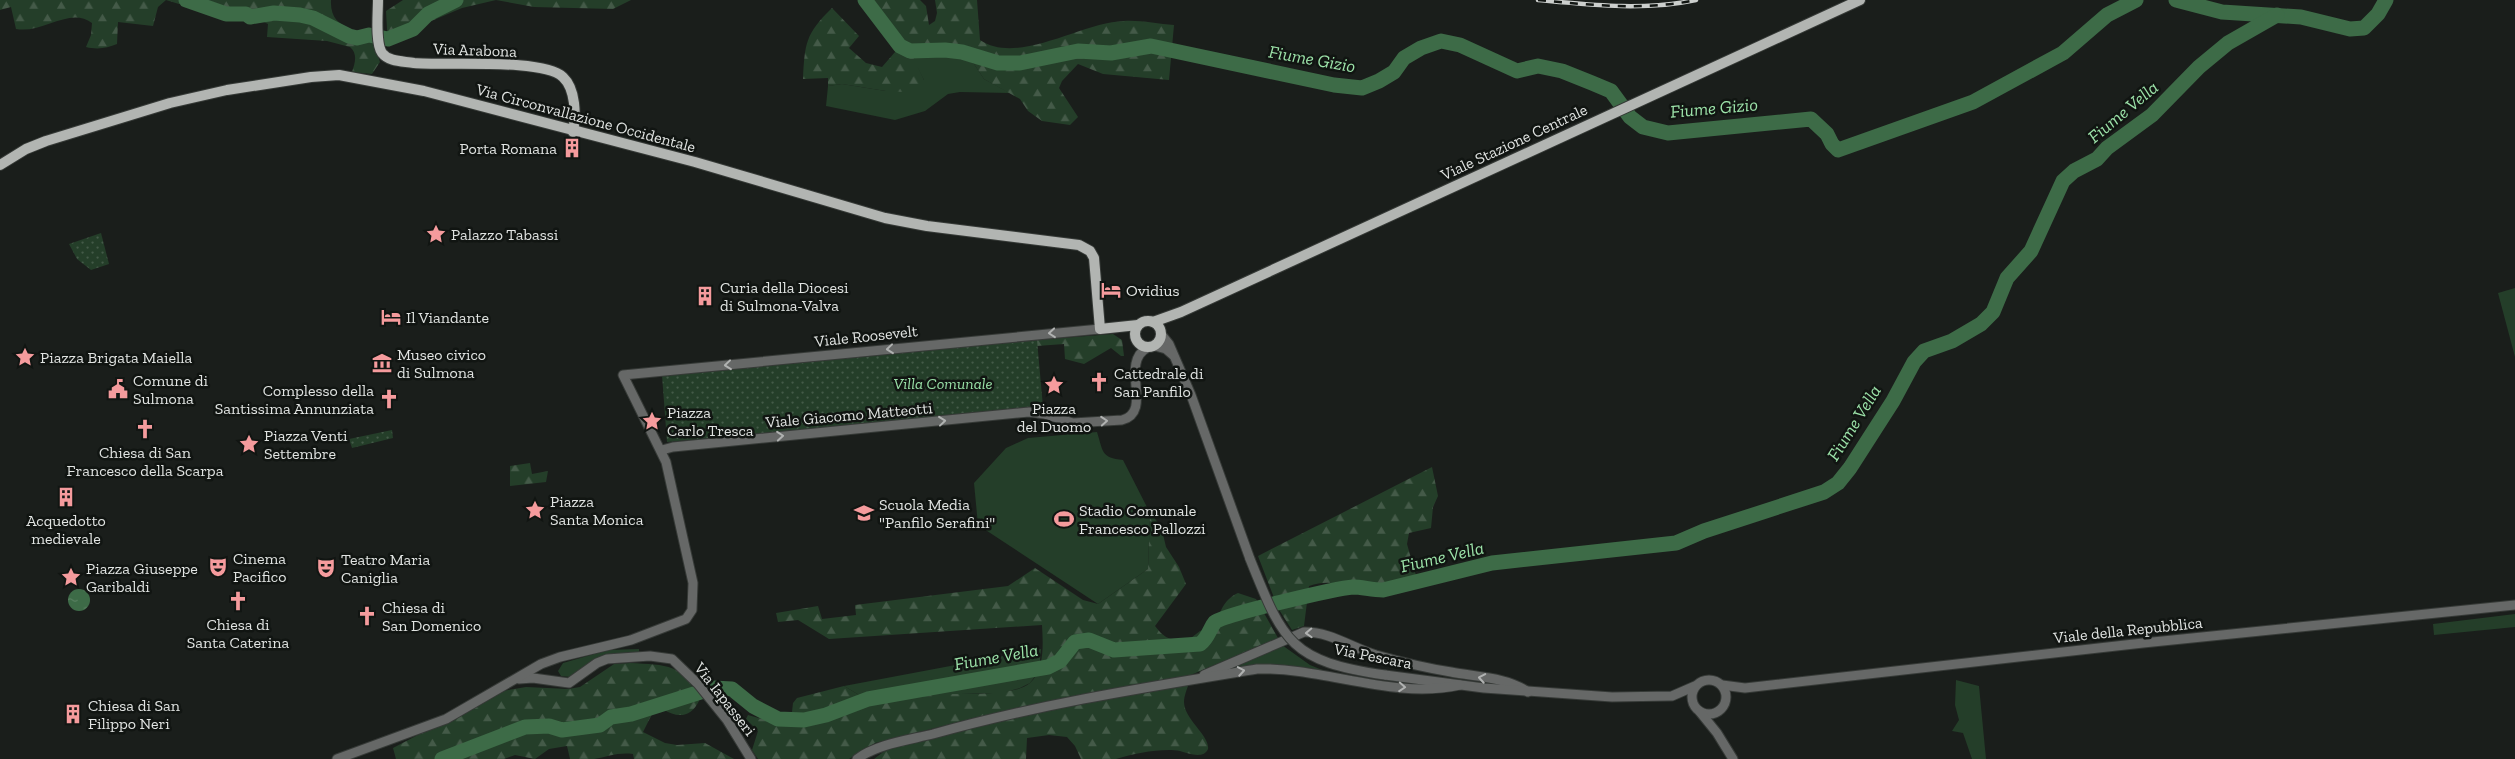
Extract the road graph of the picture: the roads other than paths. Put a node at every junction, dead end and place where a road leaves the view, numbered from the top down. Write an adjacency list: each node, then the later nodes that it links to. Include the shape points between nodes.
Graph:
1 (378, 0): 3 (main road, Via Arabona, via 379,43 382,53 388,58 428,64 553,70 565,79 571,92)
2 (1860, 0): 5 (main road, Viale Stazione Centrale)
3 (573, 132): 4 (main road, Via Circonvallazione Occidentale, via 398,85 324,75 227,90 170,103 46,141); 9 (main road, Via Circonvallazione Occidentale, via 695,162 885,218 1084,246 1094,258)
4 (0, 165)
5 (1181, 312): 6 (main road, Viale Stazione Centrale); 10 (main road, Viale Stazione Centrale)
6 (1153, 322): 7 (main road, via 1145,321); 10 (main road)
7 (1138, 325): 8 (main road, Viale Roosevelt); 11 (main road)
8 (1112, 328): 9 (main road, Viale Roosevelt); 11 (main road, Viale Roosevelt)
9 (1100, 329): 14 (street, Viale Roosevelt, one-way to 14, via 623,375)
10 (1161, 332): 12 (main road, via 1160,341); 13 (street, Via Pescara)
11 (1135, 338): 12 (main road, via 1139,345)
12 (1151, 347): 13 (street, via 1166,349); 14 (street, Viale Giacomo Matteotti, one-way to 12, via 673,446 1040,412 1070,422 1129,418 1136,406 1136,362 1139,354)
13 (1175, 357): 20 (street, Via Pescara, bridge, via 1250,559 1275,619 1293,643 1327,663)
14 (662, 450): 16 (street, via 691,570 693,594 689,616 676,625 631,640 580,651)
15 (2515, 604): 23 (street, Viale della Repubblica)
16 (542, 664): 17 (street); 19 (street)
17 (516, 680): 19 (street, via 533,678); 30 (street, via 446,720)
18 (1193, 680): 20 (street, one-way to 20, via 1272,668 1392,686 1437,688); 24 (street, one-way to 18, via 1508,682 1376,655 1309,632); 32 (street, via 991,718 880,748)
19 (560, 682): 31 (street, Via Iapasseri, via 569,682 607,659 650,656 672,659 698,684 727,720)
20 (1460, 685): 24 (street, Via Pescara)
21 (1722, 685): 22 (street, via 1708,680); 23 (street, Viale della Repubblica); 26 (street)
22 (1695, 686): 25 (street, Via Pescara); 27 (street, via 1692,697)
23 (1745, 688): 26 (street, Viale della Repubblica)
24 (1528, 692): 25 (street, Via Pescara, via 1612,697)
25 (1672, 696): 27 (street, Via Pescara)
26 (1726, 701): 28 (street)
27 (1697, 709): 28 (street, via 1707,714); 29 (street)
28 (1719, 711): 29 (street)
29 (1717, 733): 33 (street)
30 (337, 759)
31 (751, 759)
32 (857, 759)
33 (1732, 759)

